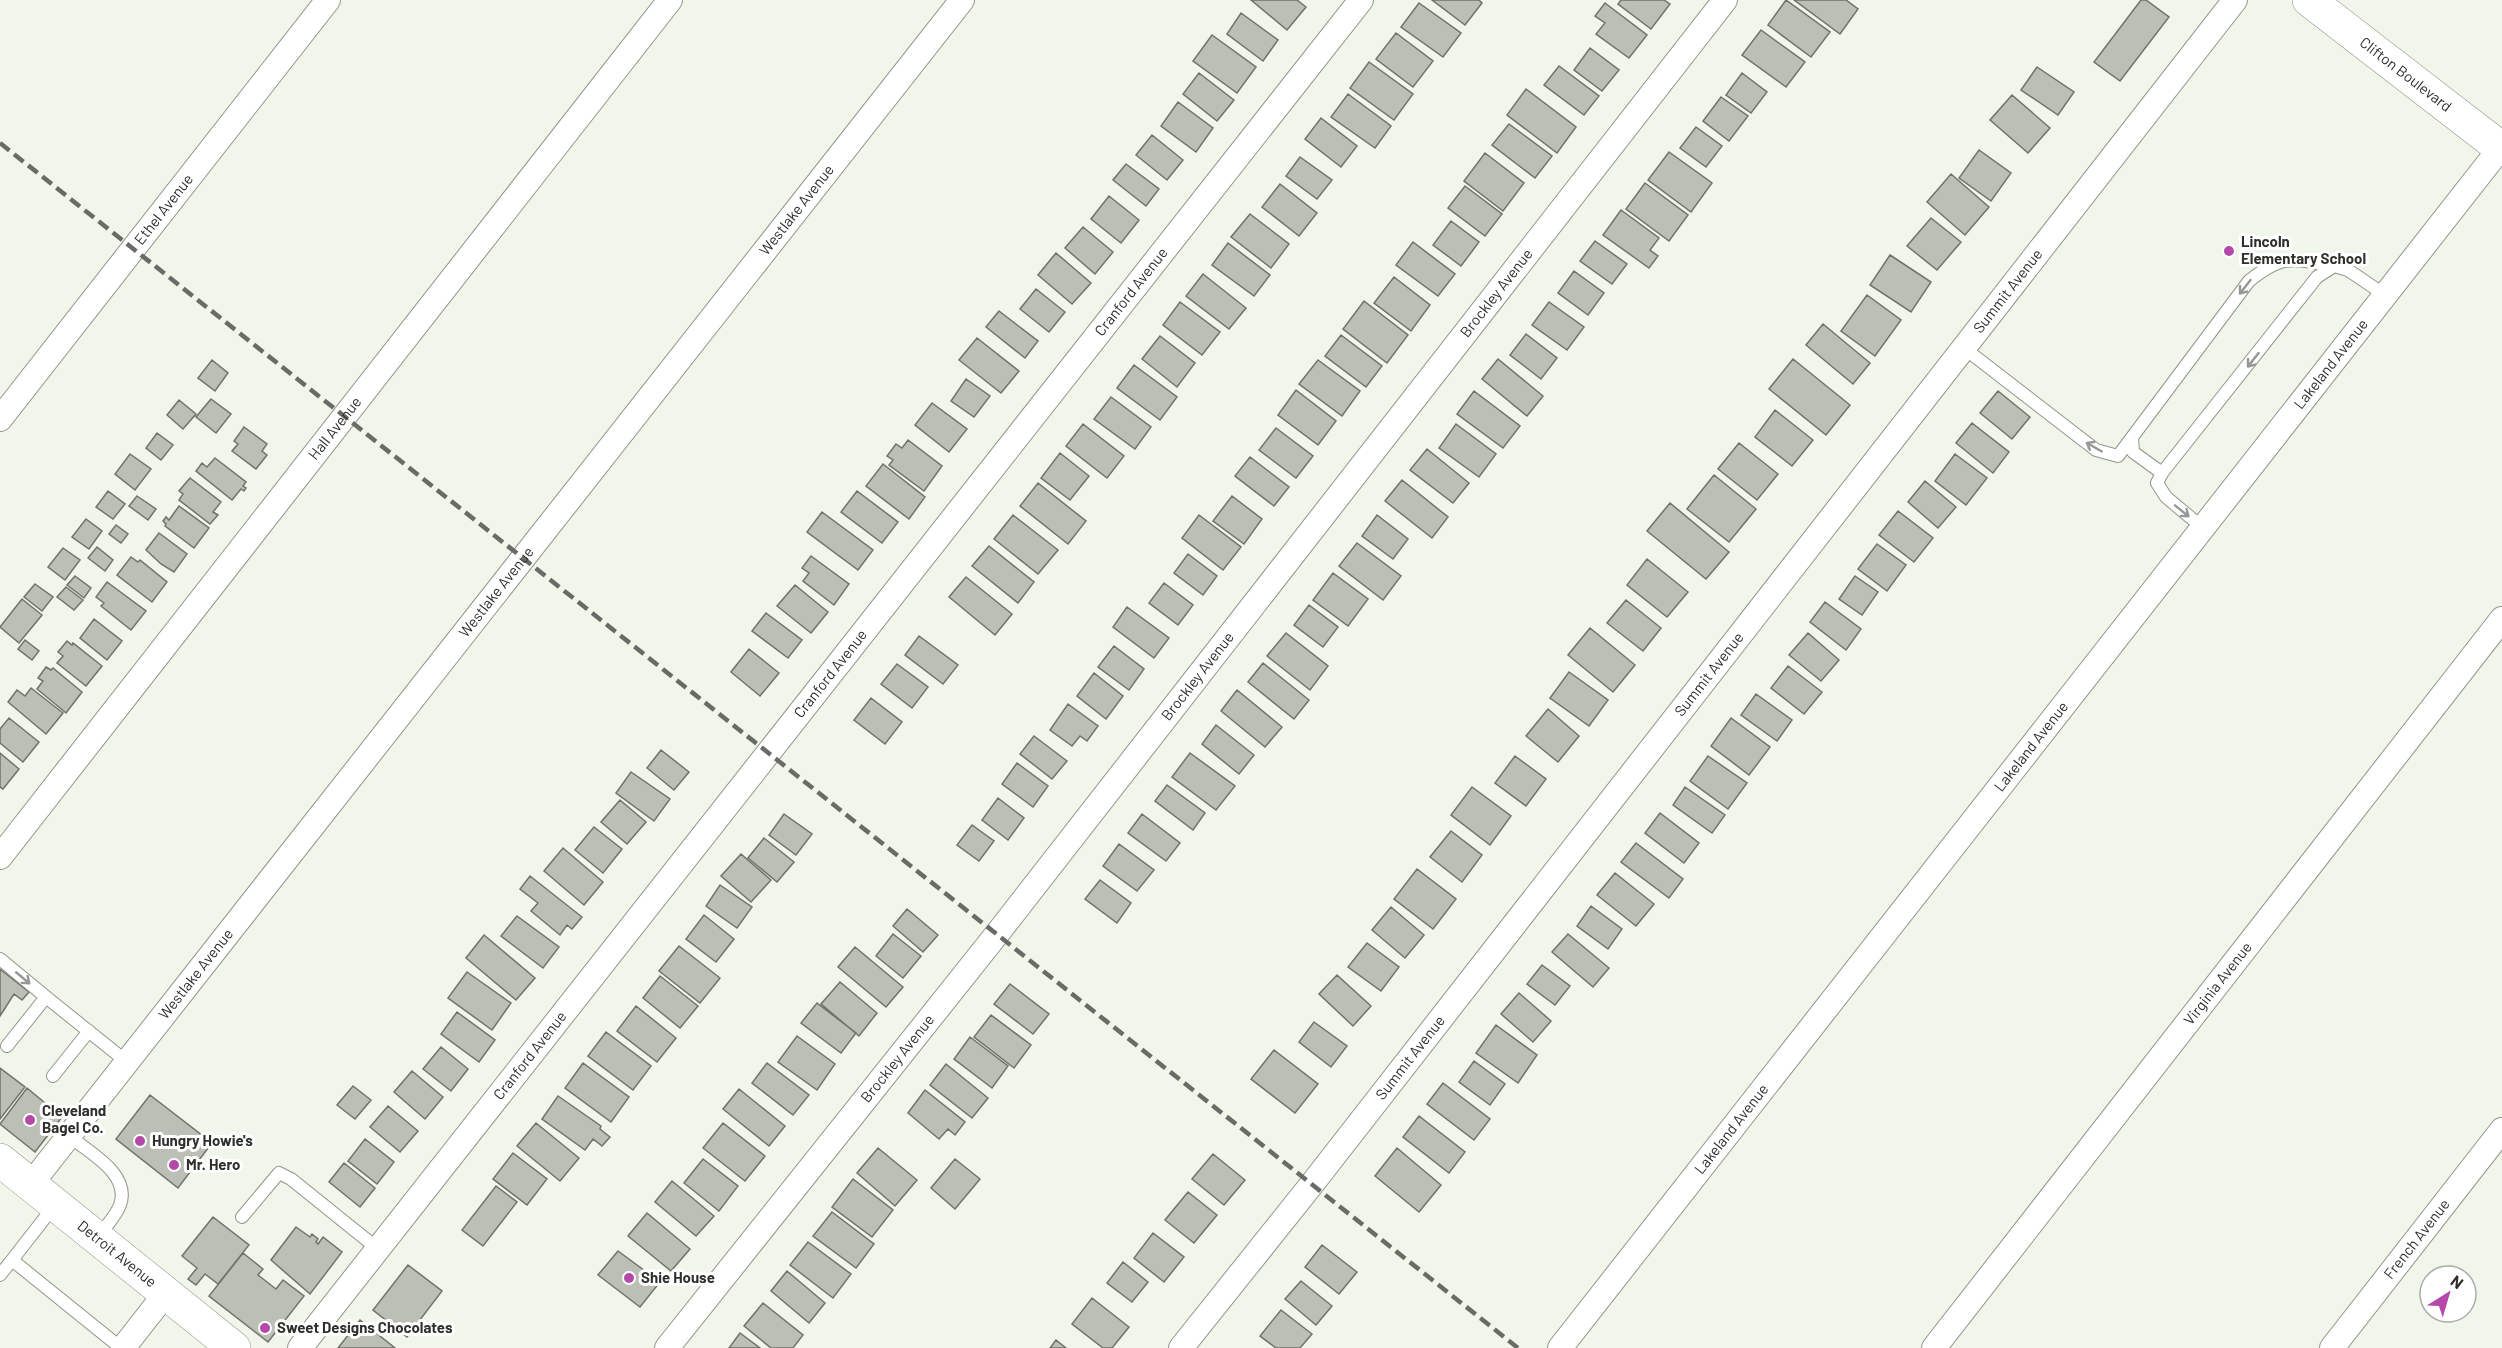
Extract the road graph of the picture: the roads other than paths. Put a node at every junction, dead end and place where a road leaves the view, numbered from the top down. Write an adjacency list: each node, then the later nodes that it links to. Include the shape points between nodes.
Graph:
1 (328, 0): 12 (street, Ethel Avenue)
2 (670, 0): 17 (street, Hall Avenue)
3 (962, 0): 22 (street, Westlake Avenue)
4 (1361, 0): 30 (street, Cranford Avenue)
5 (1725, 0): 37 (street, Brockley Avenue, via 997,934)
6 (2235, 0): 11 (street, Summit Avenue)
7 (2308, 0): 8 (main road, Clifton Boulevard)
8 (2502, 148): 10 (street, Lakeland Avenue)
9 (2334, 266): 10 (lane, via 2348,270); 13 (lane, one-way to 13, via 2290,258 2268,265 2249,281); 14 (lane, one-way to 14, via 2316,277)
10 (2385, 295): 15 (street, Lakeland Avenue)
11 (1964, 348): 13 (lane, one-way to 11, via 2118,456 2096,450); 38 (street, Summit Avenue)
12 (0, 419)
13 (2132, 438): 14 (lane, via 2133,452)
14 (2162, 473): 15 (lane, one-way to 15, via 2157,483 2166,497)
15 (2203, 528): 39 (street, Lakeland Avenue)
16 (2502, 618): 40 (street, Virginia Avenue)
17 (0, 857)
18 (0, 959): 19 (lane, one-way to 19)
19 (45, 997): 20 (lane); 21 (lane)
20 (89, 1031): 22 (lane); 23 (lane)
21 (7, 1046)
22 (127, 1062): 25 (street, Westlake Avenue)
23 (53, 1076)
24 (2502, 1130): 41 (street, French Avenue)
25 (69, 1136): 27 (street, Westlake Avenue); 29 (lane, via 119,1177 123,1192 119,1207)
26 (0, 1160): 27 (main road, Detroit Avenue)
27 (43, 1194): 29 (main road, Detroit Avenue); 31 (lane)
28 (242, 1217): 30 (lane, via 279,1173)
29 (98, 1238): 33 (main road, Detroit Avenue)
30 (378, 1249): 36 (street, Cranford Avenue)
31 (12, 1260): 32 (lane); 34 (lane)
32 (0, 1275)
33 (166, 1293): 34 (street); 35 (main road, Detroit Avenue)
34 (122, 1348)
35 (234, 1348)
36 (300, 1348)
37 (667, 1348)
38 (1181, 1348)
39 (1560, 1348)
40 (1934, 1348)
41 (2332, 1348)

